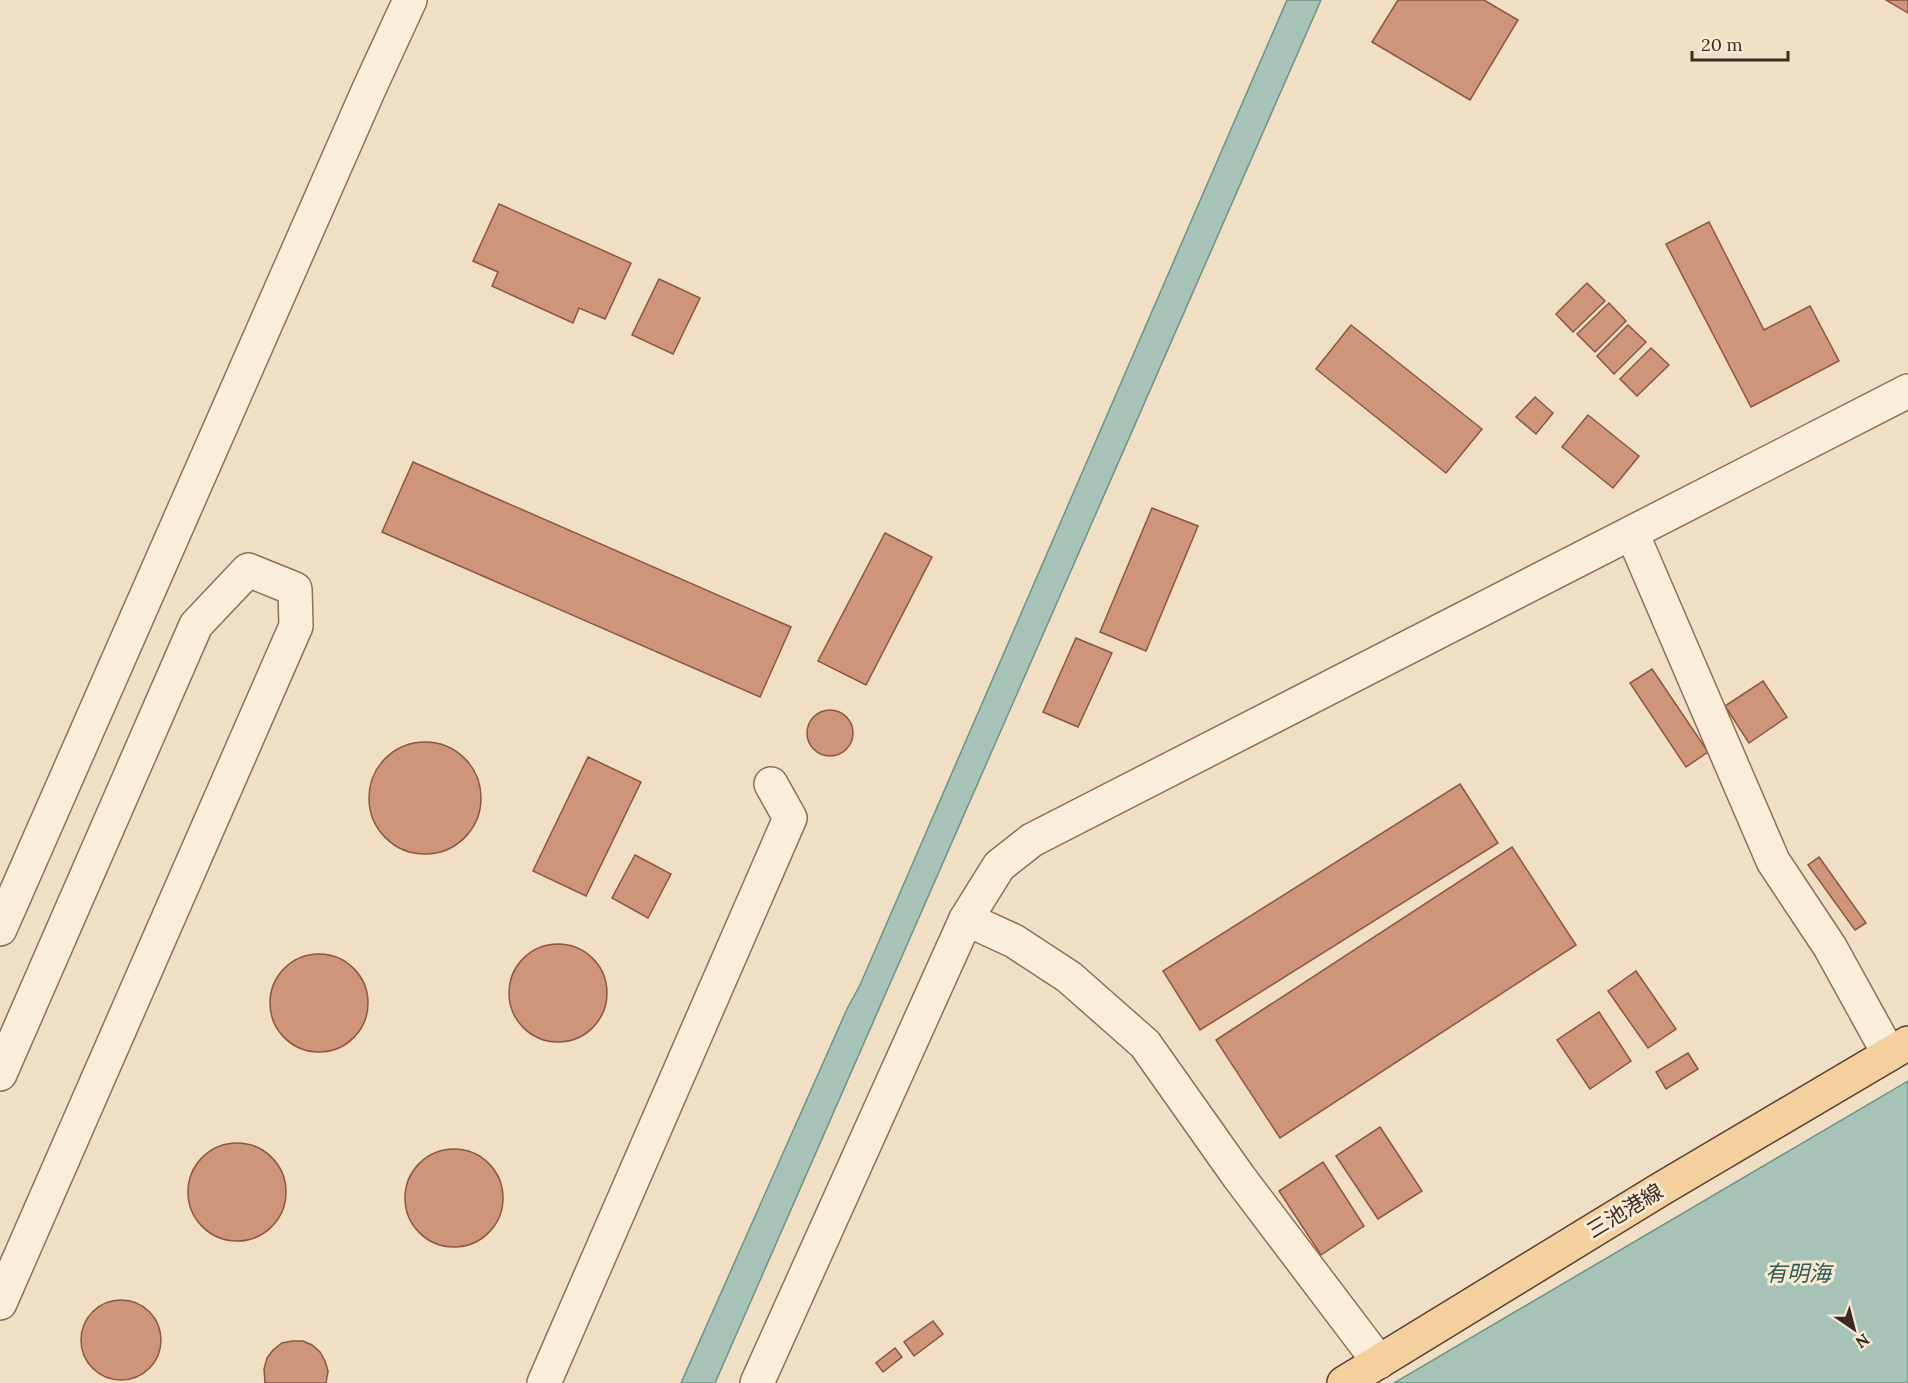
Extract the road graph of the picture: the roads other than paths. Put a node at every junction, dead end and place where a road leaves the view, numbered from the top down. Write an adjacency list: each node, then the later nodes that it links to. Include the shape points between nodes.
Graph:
1 (410, 0): 6 (street)
2 (1908, 391): 3 (street)
3 (1632, 533): 5 (street, via 1032,840 999,866); 7 (street, via 1773,861)
4 (771, 784): 11 (street, via 790,818)
5 (966, 919): 10 (street, via 1014,941 1069,977 1145,1044 1239,1177); 12 (street)
6 (0, 929)
7 (1898, 1048): 10 (main road, 三池港線)
8 (0, 1074): 9 (street, via 196,625 248,570 295,589 296,626)
9 (0, 1303)
10 (1379, 1362): 13 (main road, 三池港線)
11 (543, 1383)
12 (757, 1383)
13 (1344, 1383)

